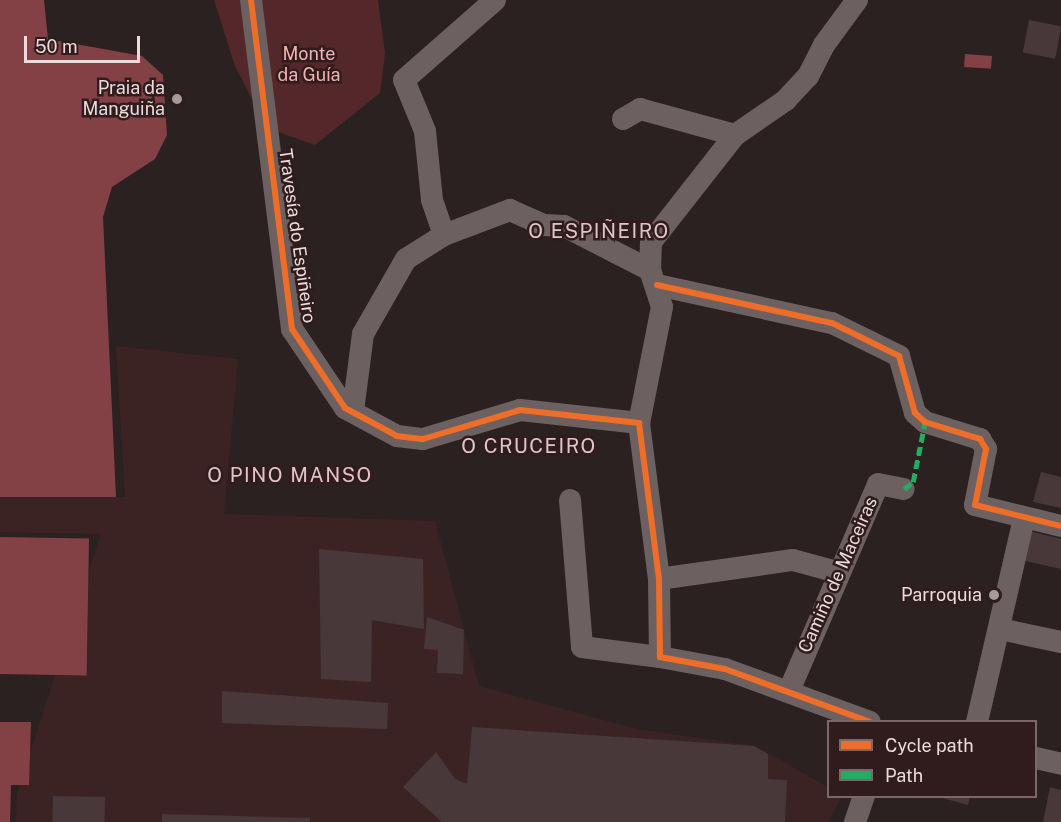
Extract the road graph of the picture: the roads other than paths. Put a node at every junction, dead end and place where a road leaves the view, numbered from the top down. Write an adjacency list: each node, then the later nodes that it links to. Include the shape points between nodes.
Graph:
1 (251, 0): 8 (street, Travesía do Espiñeiro, via 292,329 345,408)
2 (495, 0): 6 (street, via 404,80 425,131 432,200)
3 (857, 0): 5 (street, via 824,45 808,76 786,100)
4 (623, 119): 5 (street, via 640,109)
5 (735, 135): 7 (street, via 651,242)
6 (444, 235): 7 (street, via 510,210 544,225 564,226); 8 (street, via 406,259 363,334)
7 (653, 277): 9 (street, via 662,307); 12 (street, via 832,323 899,356 915,413 925,422 980,439 986,448 975,505)
8 (353, 411): 9 (street, Travesía do Espiñeiro, via 397,436 423,439 520,410)
9 (639, 423): 15 (street)
10 (904, 489): 14 (street, Camiño de Maceiras, via 878,484)
11 (570, 500): 18 (street, via 582,647)
12 (1024, 518): 13 (street); 16 (street)
13 (1061, 526)
14 (837, 572): 15 (street, via 793,560); 19 (street, Camiño de Maceiras)
15 (659, 579): 18 (street)
16 (1000, 629): 17 (street); 21 (street)
17 (1061, 642)
18 (660, 657): 19 (street, via 725,669)
19 (789, 691): 20 (street)
20 (865, 720)
21 (977, 720)
22 (1037, 758): 23 (street)
23 (1061, 764)

